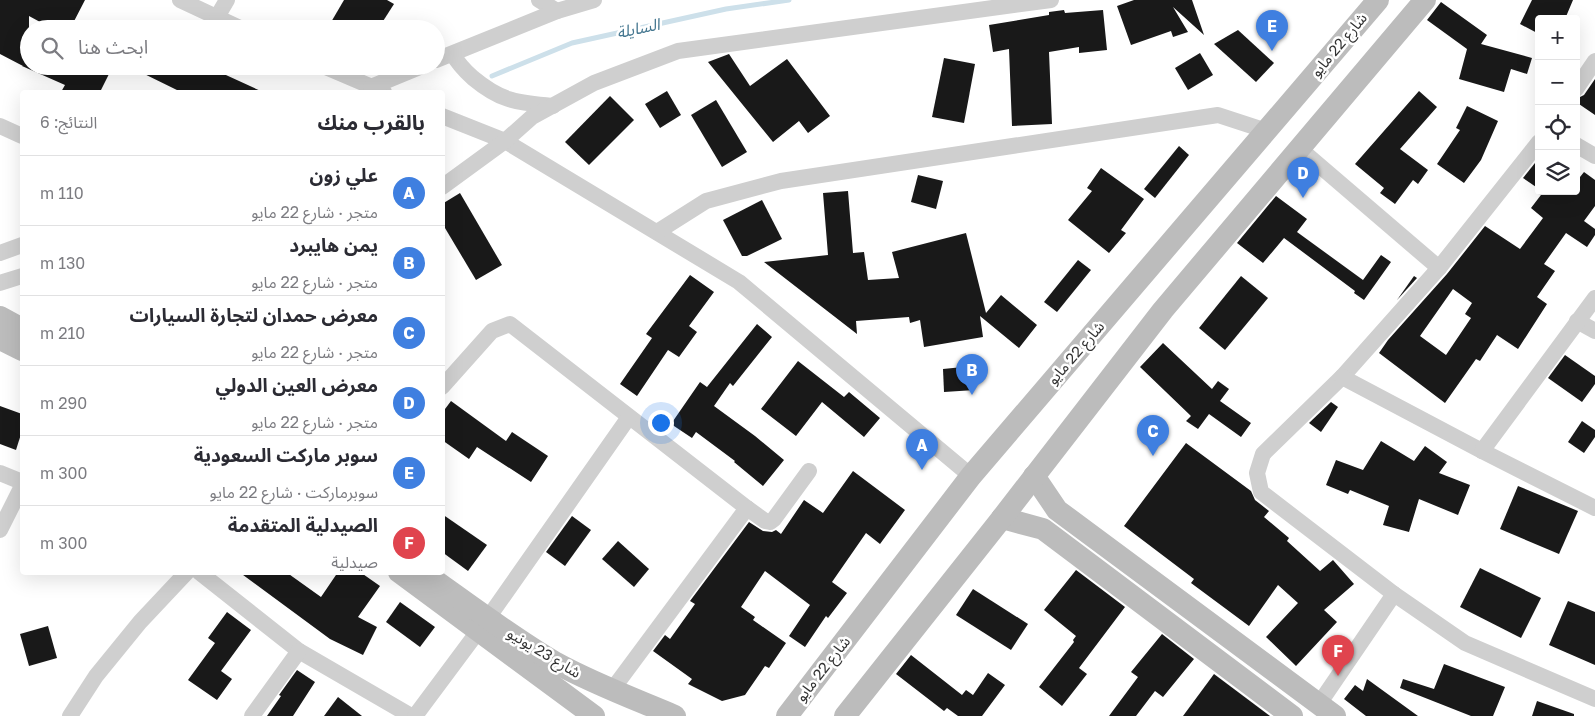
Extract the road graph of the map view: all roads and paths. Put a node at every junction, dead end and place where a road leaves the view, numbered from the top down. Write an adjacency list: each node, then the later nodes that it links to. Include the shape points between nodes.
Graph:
1 (180, 0): 9 (street)
2 (227, 0): 9 (street)
3 (539, 0): 8 (street)
4 (594, 0): 8 (street)
5 (1051, 0): 18 (street, via 678,51 594,83)
6 (1378, 0): 21 (main road, شارع 22 مايو)
7 (1425, 0): 26 (main road)
8 (557, 11): 11 (street)
9 (217, 17): 10 (street)
10 (223, 20)
11 (453, 54): 12 (street); 18 (street, via 466,72 498,96)
12 (445, 57)
13 (1595, 61): 16 (street)
14 (344, 75): 17 (street)
15 (406, 75): 17 (street)
16 (1580, 83)
17 (378, 90)
18 (553, 106): 23 (street, via 532,117)
19 (445, 117): 23 (street)
20 (0, 126): 22 (street)
21 (1267, 131): 29 (street, via 1218,115 781,180 706,201); 48 (main road, شارع 22 مايو)
22 (20, 135)
23 (505, 141): 28 (street); 29 (street)
24 (1535, 147): 32 (street)
25 (1580, 147): 27 (street)
26 (1299, 148): 32 (street); 49 (main road, via 1163,310)
27 (1595, 156)
28 (445, 185)
29 (657, 232): 48 (street, via 738,282)
30 (20, 246): 31 (street)
31 (0, 253)
32 (1439, 268): 42 (street)
33 (20, 277): 34 (street)
34 (0, 283)
35 (1595, 298): 37 (street)
36 (0, 317): 38 (main road)
37 (1577, 321): 39 (street); 45 (street)
38 (20, 328)
39 (1595, 331)
40 (0, 338): 41 (main road)
41 (20, 349)
42 (1342, 377): 45 (street); 62 (street, via 1262,454 1257,473 1261,492)
43 (445, 383): 44 (street, via 492,331 510,324)
44 (629, 417): 52 (street); 63 (street)
45 (1482, 451): 53 (street)
46 (809, 471): 52 (street, via 770,522)
47 (0, 473): 50 (street)
48 (971, 476): 74 (main road, شارع 22 مايو)
49 (1034, 476): 54 (main road); 55 (main road)
50 (20, 483)
51 (20, 488): 56 (street)
52 (747, 508): 65 (street)
53 (1595, 508)
54 (1058, 510): 57 (main road, via 1042,513 1040,525); 67 (main road)
55 (1002, 518): 57 (main road); 75 (main road)
56 (0, 530)
57 (1044, 530): 76 (main road)
58 (184, 575): 68 (street, via 96,676)
59 (203, 575): 64 (street)
60 (404, 575): 63 (main road, شارع 23 يونيو)
61 (426, 575): 63 (main road, شارع 23 يونيو)
62 (1394, 594): 66 (street, via 1465,643); 67 (street)
63 (482, 625): 65 (main road, شارع 23 يونيو); 71 (street); 72 (main road, شارع 23 يونيو)
64 (299, 651): 69 (street); 70 (street)
65 (612, 690): 73 (main road, شارع 23 يونيو)
66 (1595, 698)
67 (1327, 710)
68 (70, 716)
69 (252, 716)
70 (411, 716)
71 (415, 716)
72 (594, 716)
73 (675, 716)
74 (787, 716)
75 (845, 716)
76 (1292, 716)

